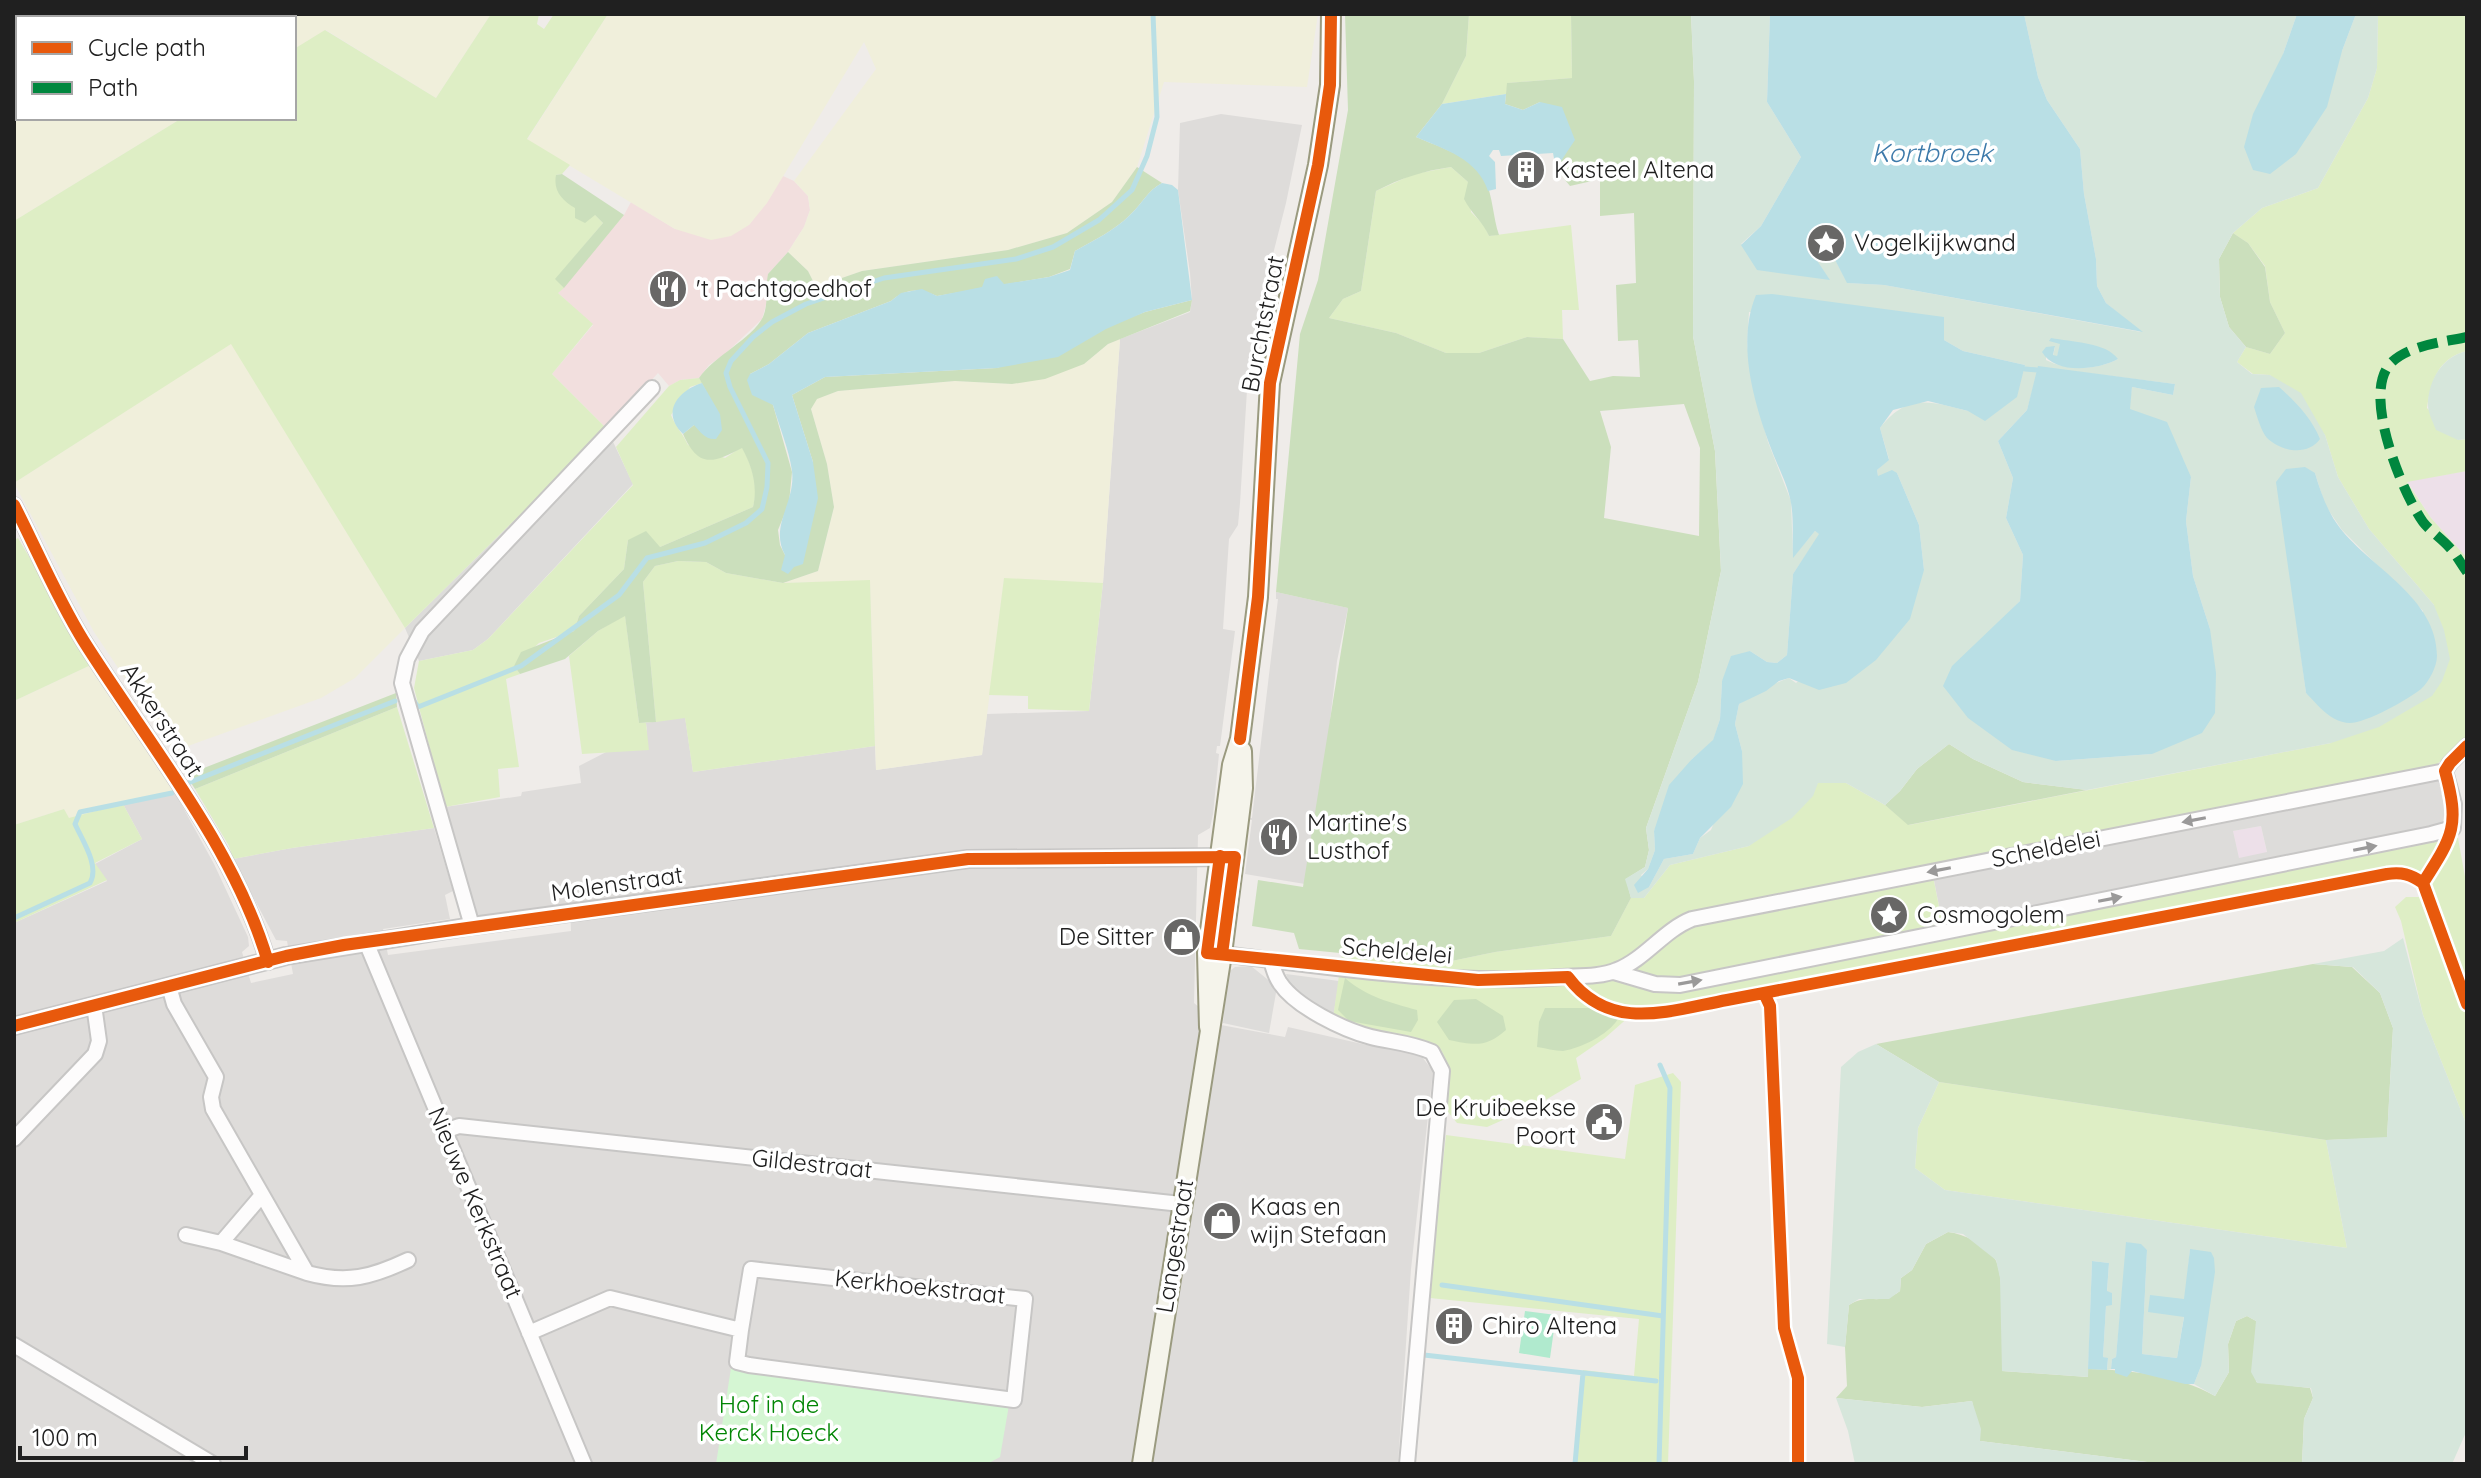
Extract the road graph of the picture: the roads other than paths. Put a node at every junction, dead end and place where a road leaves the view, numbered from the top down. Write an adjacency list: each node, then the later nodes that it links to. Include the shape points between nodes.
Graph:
1 (1331, 14): 7 (main road, Burchtstraat, via 1330,85 1318,165 1270,383 1258,597 1240,739 1243,788)
2 (652, 388): 8 (street, via 422,631 407,659 402,683)
3 (14, 505): 12 (street, Akkerstraat, via 81,637 217,847)
4 (2467, 746): 5 (street)
5 (2445, 771): 6 (street); 13 (street, Scheldelei, one-way to 13, via 1692,919)
6 (2460, 803): 13 (street, Scheldelei, one-way to 6, via 1680,985 2453,828)
7 (1227, 857): 8 (street, Molenstraat, via 968,859); 10 (main road, Langestraat)
8 (472, 926): 9 (street, Molenstraat)
9 (366, 942): 12 (street, Molenstraat); 17 (street, Nieuwe Kerkstraat)
10 (1214, 954): 11 (street, Scheldelei); 20 (main road, Langestraat, via 1209,1027)
11 (1271, 960): 13 (street, Scheldelei, via 1478,980); 31 (street, via 1278,982 1295,999 1344,1028 1432,1052 1442,1071)
12 (268, 962): 14 (street, Molenstraat)
13 (1614, 972)
14 (169, 986): 15 (street, Molenstraat); 19 (street, via 216,1077 213,1109)
15 (94, 1005): 16 (street, Molenstraat); 18 (street, via 99,1041 95,1054)
16 (14, 1026)
17 (445, 1131): 20 (street, Gildestraat, via 459,1126); 26 (street, Nieuwe Kerkstraat)
18 (14, 1139)
19 (262, 1195): 22 (street); 24 (street)
20 (1181, 1204): 30 (main road, Langestraat)
21 (186, 1235): 22 (street)
22 (221, 1243): 24 (street)
23 (408, 1260): 24 (street, via 347,1280)
24 (307, 1273)
25 (741, 1330): 25 (street, Kerkhoekstraat, via 751,1269 1025,1299 1014,1400 737,1362); 26 (street, via 610,1298)
26 (529, 1333): 29 (street, Nieuwe Kerkstraat)
27 (14, 1345): 28 (street)
28 (213, 1464)
29 (584, 1464)
30 (1142, 1464)
31 (1407, 1464)

